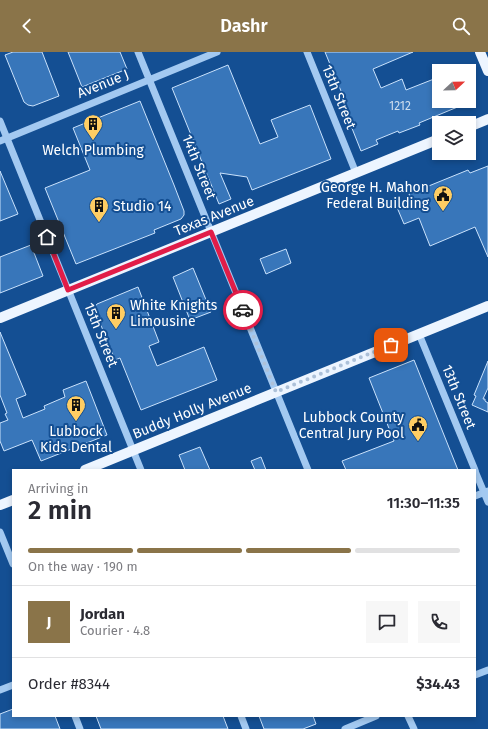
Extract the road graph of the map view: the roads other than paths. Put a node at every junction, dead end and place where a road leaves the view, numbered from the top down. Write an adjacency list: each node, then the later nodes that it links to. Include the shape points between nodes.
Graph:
1 (138, 52): 6 (street, 14th Street)
2 (217, 52): 6 (street, Avenue J)
3 (307, 52): 12 (street, 13th Street)
4 (480, 52): 5 (main road)
5 (488, 71)
6 (149, 80): 10 (street, Avenue J); 13 (street, 14th Street)
7 (488, 120): 9 (main road)
8 (0, 121): 10 (street, 15th Street)
9 (476, 124)
10 (3, 139): 14 (street, 15th Street)
11 (432, 142): 12 (main road, Texas Avenue)
12 (356, 173): 13 (main road, Texas Avenue)
13 (211, 232): 14 (main road, Texas Avenue); 18 (street, 14th Street)
14 (68, 290): 16 (main road, Texas Avenue); 19 (street, 15th Street)
15 (488, 306): 17 (main road, Buddy Holly Avenue)
16 (0, 318)
17 (419, 334): 18 (main road, Buddy Holly Avenue); 23 (street, 13th Street)
18 (276, 392): 19 (main road, Buddy Holly Avenue); 22 (street, 14th Street)
19 (133, 450): 20 (main road, Buddy Holly Avenue); 21 (street, 15th Street)
20 (87, 469)
21 (141, 469)
22 (308, 469)
23 (475, 469)
24 (476, 472): 25 (street, 13th Street)
25 (486, 491): 26 (street); 28 (street, 13th Street)
26 (476, 496)
27 (12, 500): 29 (main road)
28 (488, 502)
29 (0, 505)
30 (0, 532): 31 (street)
31 (12, 562)
32 (488, 670): 33 (street)
33 (476, 675)
34 (12, 685): 35 (street)
35 (0, 690)
36 (75, 717): 40 (street)
37 (241, 717): 41 (street)
38 (374, 717): 42 (street)
39 (408, 717): 43 (street)
40 (80, 729)
41 (246, 729)
42 (345, 729)
43 (414, 729)

